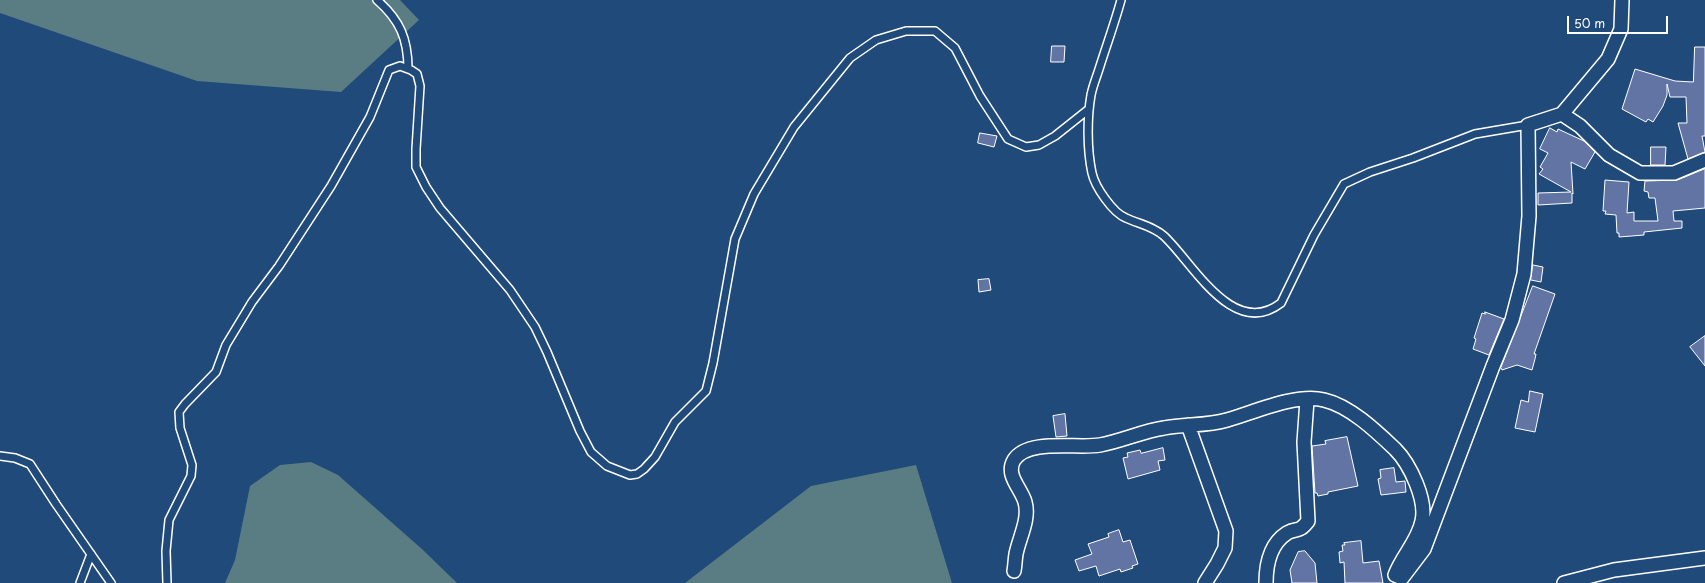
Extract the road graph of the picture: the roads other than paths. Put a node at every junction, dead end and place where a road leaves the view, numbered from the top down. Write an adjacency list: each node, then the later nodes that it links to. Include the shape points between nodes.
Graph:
1 (377, 0): 4 (lane, via 386,7 399,26 407,46)
2 (1121, 0): 5 (lane, via 1091,94)
3 (1622, 0): 6 (street, via 1621,29 1608,59)
4 (408, 69): 5 (lane, via 418,74 420,86 416,167 426,188 510,290 534,327 591,452 607,466 630,475 640,471 655,458 675,422 706,391 735,239 751,200 794,127 850,58 876,40 906,31 935,31 954,48 980,96 1008,139 1026,147 1055,136); 17 (lane, via 400,66 389,70 370,117 331,186 279,266 248,308 226,346 216,372 180,412 180,428 192,465 191,476 169,520 166,551)
5 (1089, 109): 7 (lane, via 1088,137 1092,174 1109,206 1124,218 1148,226 1163,235 1218,297 1231,306 1251,314 1271,310 1281,303 1314,235 1344,184 1475,134)
6 (1562, 114): 7 (street); 8 (street, via 1580,126 1609,155 1640,173 1674,174)
7 (1528, 125): 9 (street, via 1530,216 1524,274 1512,320 1424,549 1402,578 1396,575 1399,565 1418,535 1423,520 1419,491 1402,457 1373,429 1345,409 1324,400)
8 (1705, 160)
9 (1307, 400): 10 (street, via 1271,405 1226,420); 19 (street, via 1304,442 1308,521 1302,529 1288,533 1274,546 1266,565)
10 (1188, 425): 14 (street, via 1164,428 1100,445 1035,447 1024,451 1015,459 1011,468 1014,481 1025,503 1026,518); 18 (street, via 1226,531 1225,548)
11 (0, 456): 12 (lane, via 30,464)
12 (91, 554): 15 (lane); 16 (lane)
13 (1705, 558): 20 (street, via 1614,570)
14 (1014, 571)
15 (80, 583)
16 (111, 583)
17 (167, 583)
18 (1205, 583)
19 (1266, 583)
20 (1564, 583)

